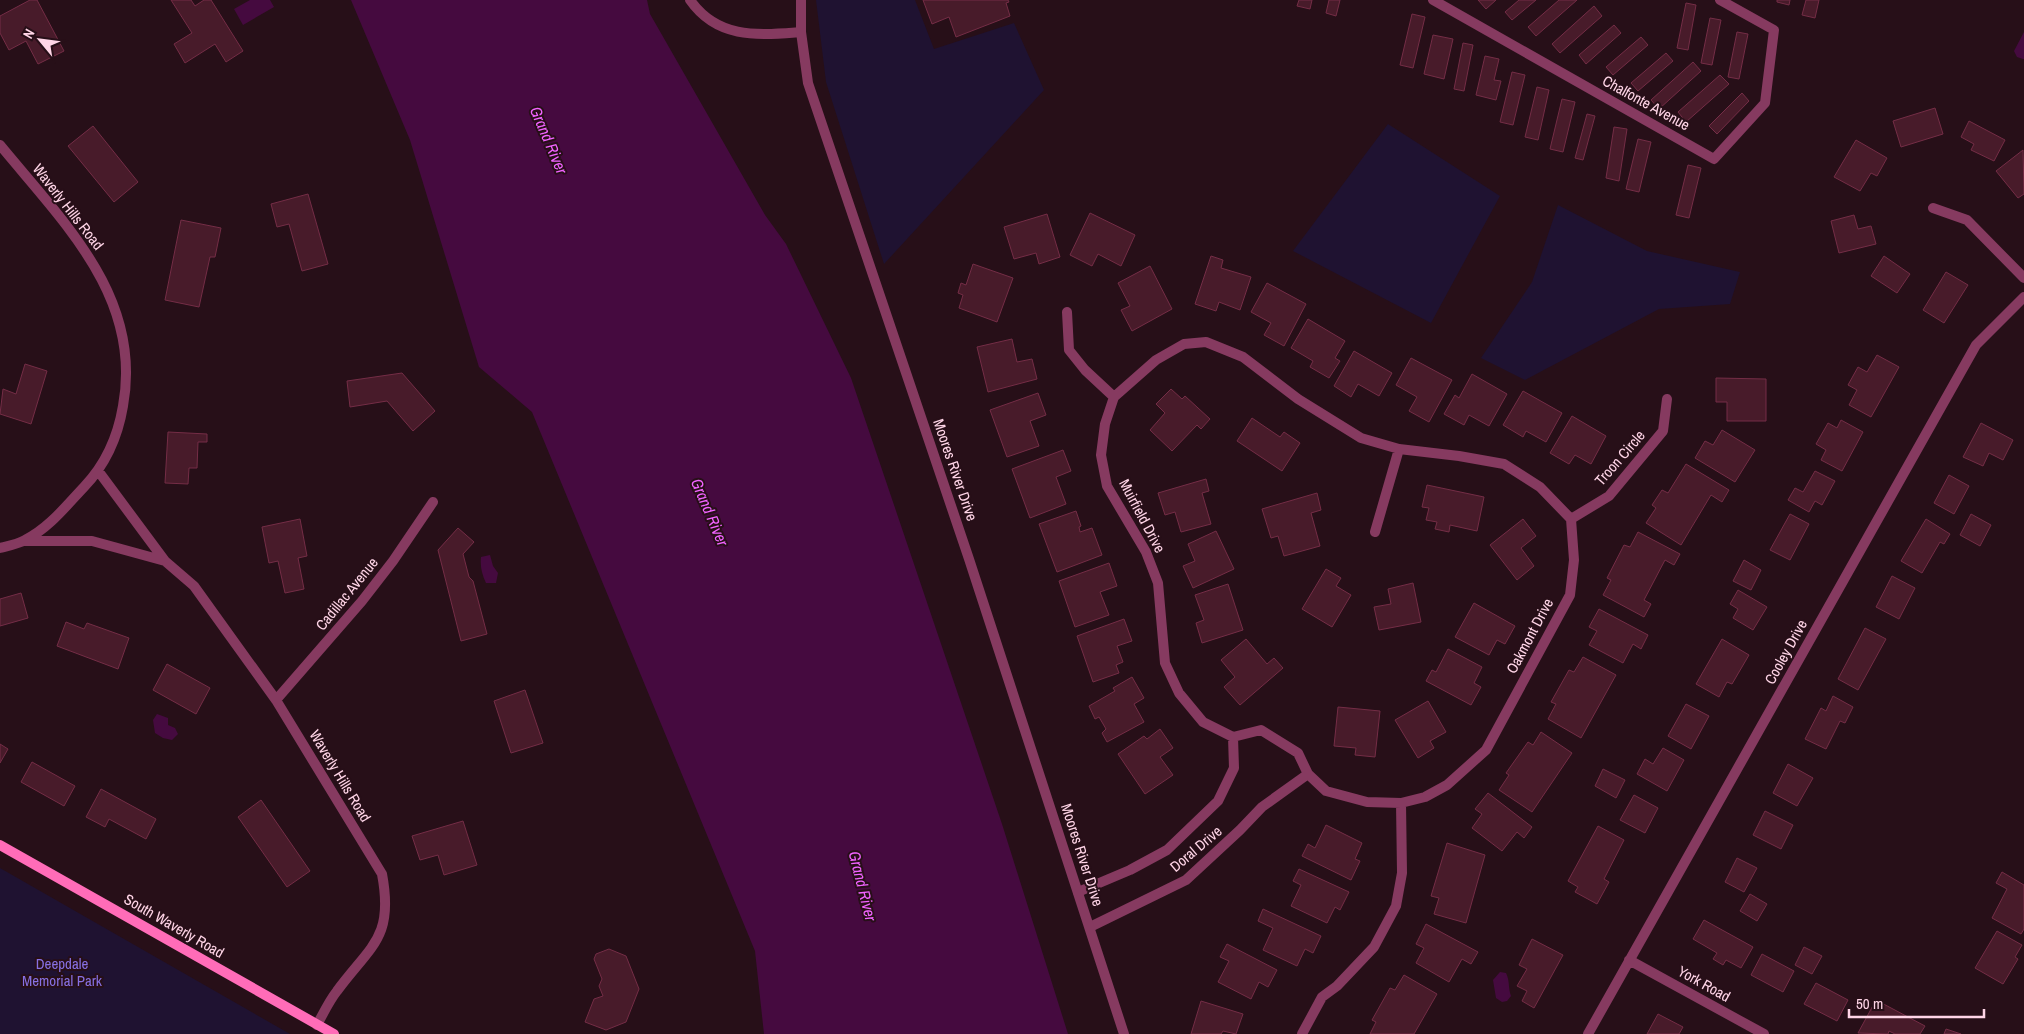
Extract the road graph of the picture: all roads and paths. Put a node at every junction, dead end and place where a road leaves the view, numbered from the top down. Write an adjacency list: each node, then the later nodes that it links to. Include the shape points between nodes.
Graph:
1 (690, 0): 5 (street, via 714,22 732,32 758,35)
2 (801, 0): 5 (street, Moores River Drive)
3 (1433, 0): 4 (street, Chalfonte Avenue, via 1714,159 1765,103 1774,30)
4 (1720, 0)
5 (801, 32): 26 (street, Moores River Drive, via 808,83)
6 (0, 145): 14 (street, Waverly Hills Road, via 86,250 114,304 128,362 120,423)
7 (1933, 208): 8 (street, via 1967,220)
8 (2024, 278)
9 (2024, 296): 28 (street, Cooley Drive, via 1976,345)
10 (1067, 312): 11 (street, via 1069,350 1085,370)
11 (1114, 396): 13 (street, via 1156,360 1184,344 1206,342 1243,357 1298,399 1361,438); 22 (street, Muirfield Drive, via 1105,424 1101,455 1108,486 1146,552 1158,583 1166,663 1178,693 1203,722)
12 (1667, 399): 16 (street, Troon Circle, via 1663,431 1609,496)
13 (1399, 449): 16 (street, via 1504,464 1540,487); 17 (street)
14 (99, 472): 18 (street, via 49,524); 20 (street, Waverly Hills Road)
15 (433, 502): 21 (street, Cadillac Avenue, via 362,601)
16 (1571, 519): 24 (street, Oakmont Drive, via 1574,560 1570,595 1486,750 1447,785 1425,797)
17 (1376, 532)
18 (25, 541): 19 (street); 20 (street, Waverly Hills Road, via 92,541)
19 (0, 548)
20 (164, 561): 21 (street, Waverly Hills Road, via 194,586)
21 (276, 700): 29 (street, Waverly Hills Road, via 382,874 387,899 380,934 336,992)
22 (1233, 737): 23 (street, via 1261,730 1298,753); 26 (street, Doral Drive, via 1234,768 1218,801 1167,850)
23 (1308, 774): 24 (street, Oakmont Drive, via 1326,791 1367,802); 27 (street, Doral Drive, via 1262,807 1186,880)
24 (1401, 803): 32 (street, via 1402,873 1396,906 1374,948 1322,997)
25 (0, 845): 29 (main road, South Waverly Road)
26 (1078, 892): 27 (street, Moores River Drive)
27 (1090, 927): 31 (street, Moores River Drive)
28 (1629, 960): 33 (street, Cooley Drive); 34 (street, York Road)
29 (317, 1025): 30 (main road, South Waverly Road)
30 (334, 1034)
31 (1124, 1034)
32 (1302, 1034)
33 (1588, 1034)
34 (1764, 1034)

